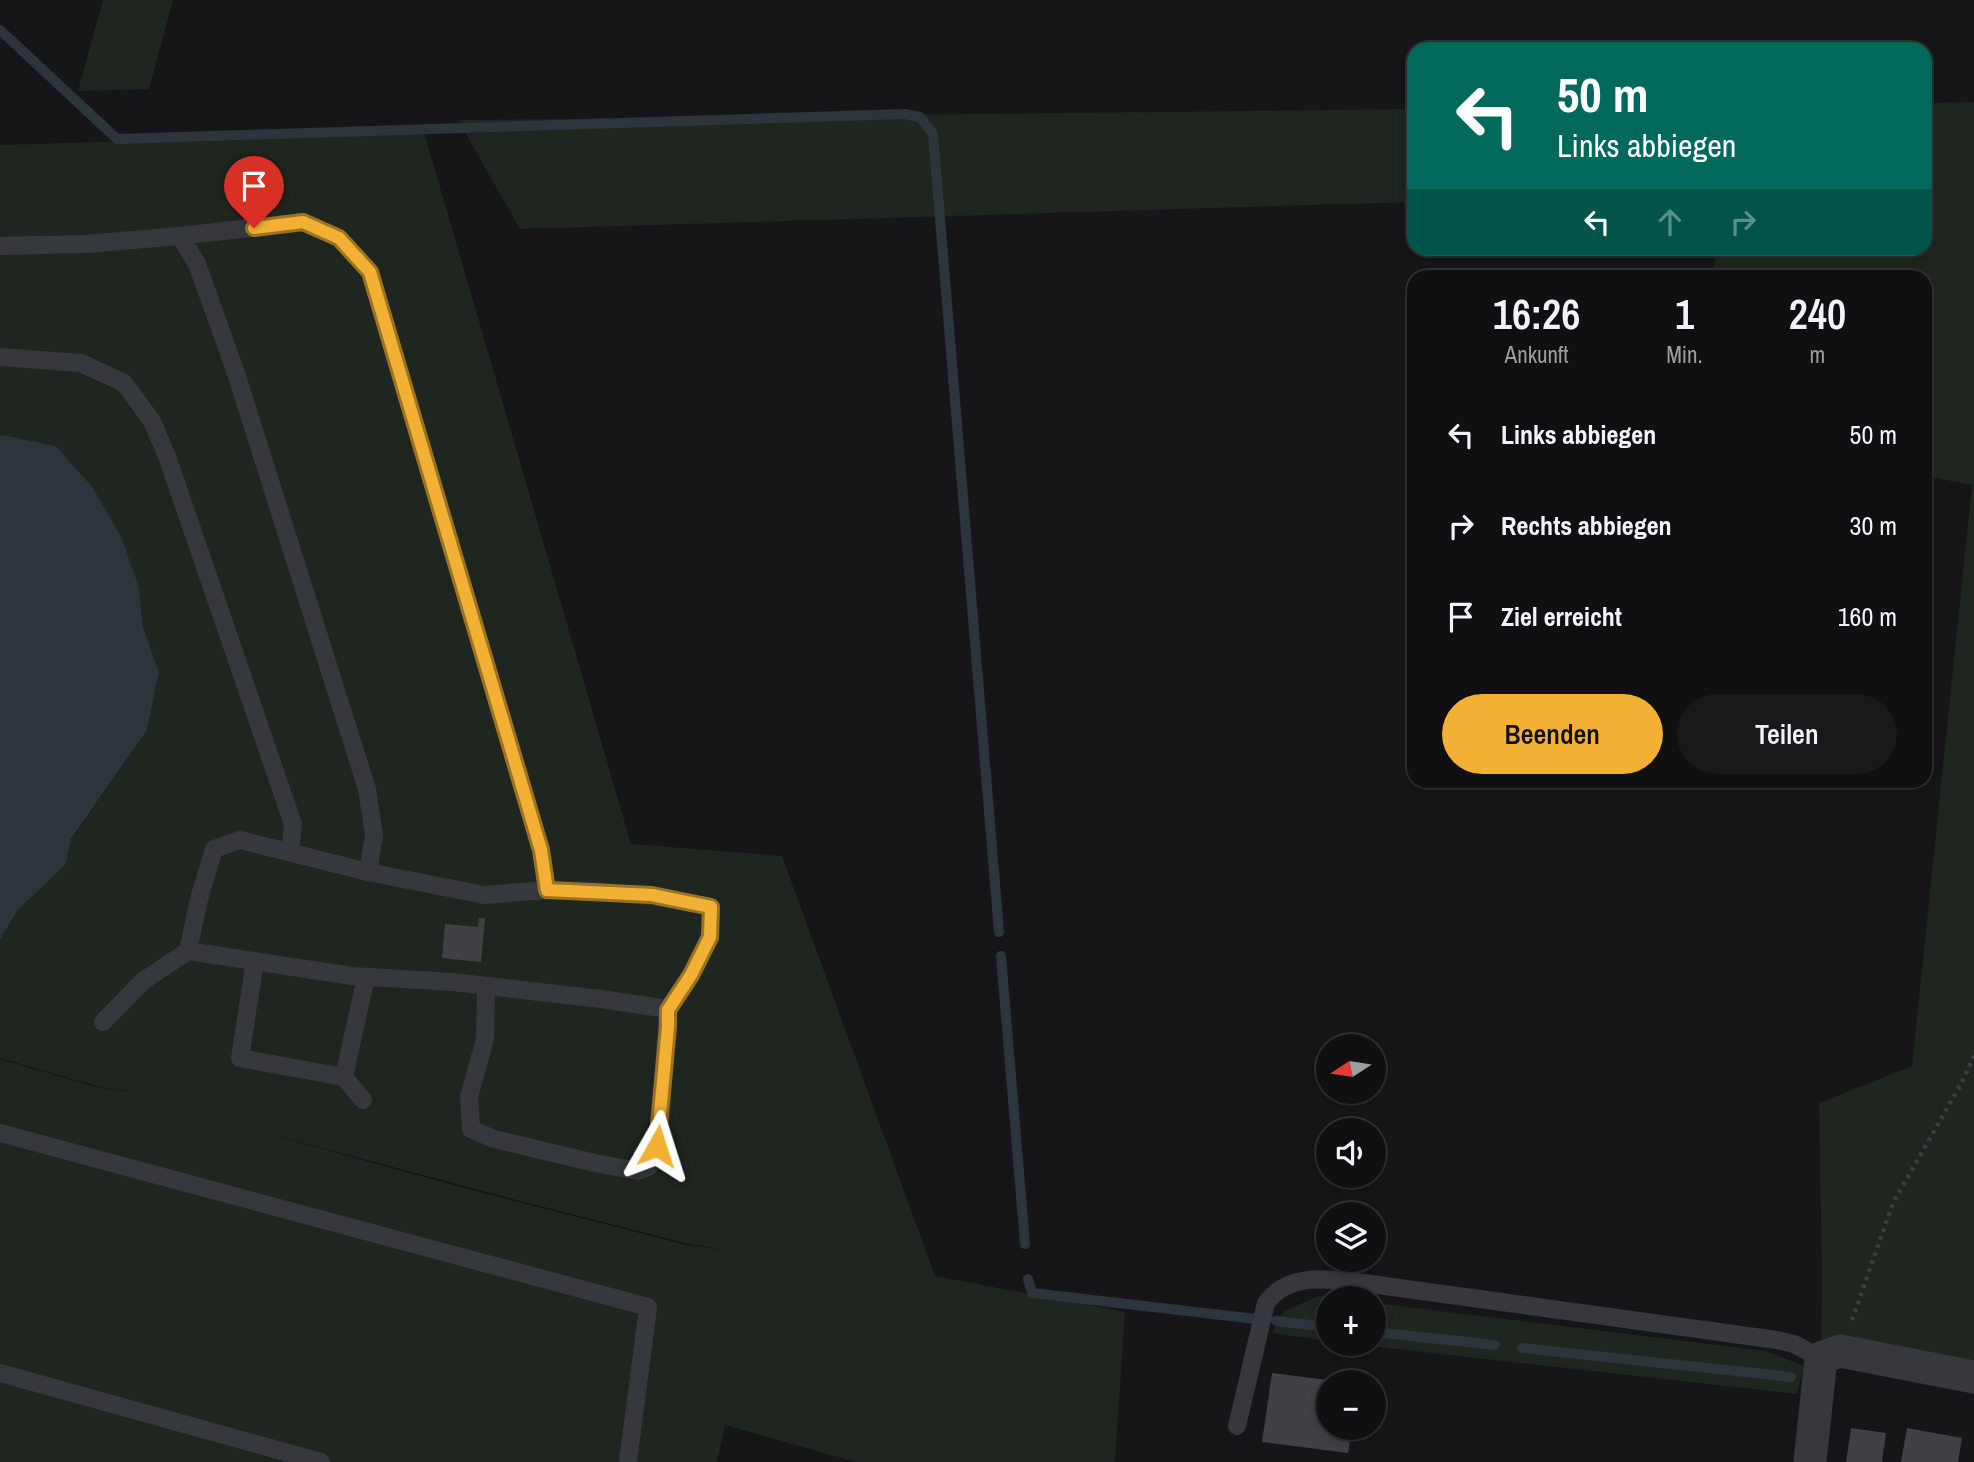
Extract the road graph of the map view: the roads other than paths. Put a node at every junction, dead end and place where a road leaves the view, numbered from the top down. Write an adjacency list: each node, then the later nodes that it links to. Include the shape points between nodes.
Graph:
1 (180, 236): 2 (lane); 5 (lane, via 197,264 236,373 367,789 374,835); 6 (lane, via 303,222 339,238 370,272 541,850)
2 (0, 246)
3 (0, 358): 4 (lane, via 81,363 124,383 152,421 293,824)
4 (290, 852): 5 (lane); 7 (lane, via 240,840 214,849)
5 (368, 872): 6 (lane, via 484,895)
6 (547, 890): 11 (lane, via 652,895 711,907 710,937)
7 (188, 951): 8 (lane); 12 (lane, via 143,981)
8 (255, 961): 9 (lane); 13 (lane, via 240,1058)
9 (366, 976): 10 (lane); 13 (lane)
10 (486, 987): 11 (lane); 11 (lane, via 485,1039 470,1097 471,1129 540,1151 638,1171 648,1167 657,1146)
11 (668, 1010)
12 (103, 1022)
13 (344, 1077): 14 (lane)
14 (363, 1100)
15 (0, 1133): 21 (lane, via 648,1307)
16 (1831, 1354): 18 (street); 19 (lane, via 1777,1340 1356,1282 1307,1280 1275,1291 1266,1303); 22 (street)
17 (0, 1373): 20 (lane)
18 (1974, 1377)
19 (1237, 1426)
20 (321, 1462)
21 (628, 1462)
22 (1810, 1462)

